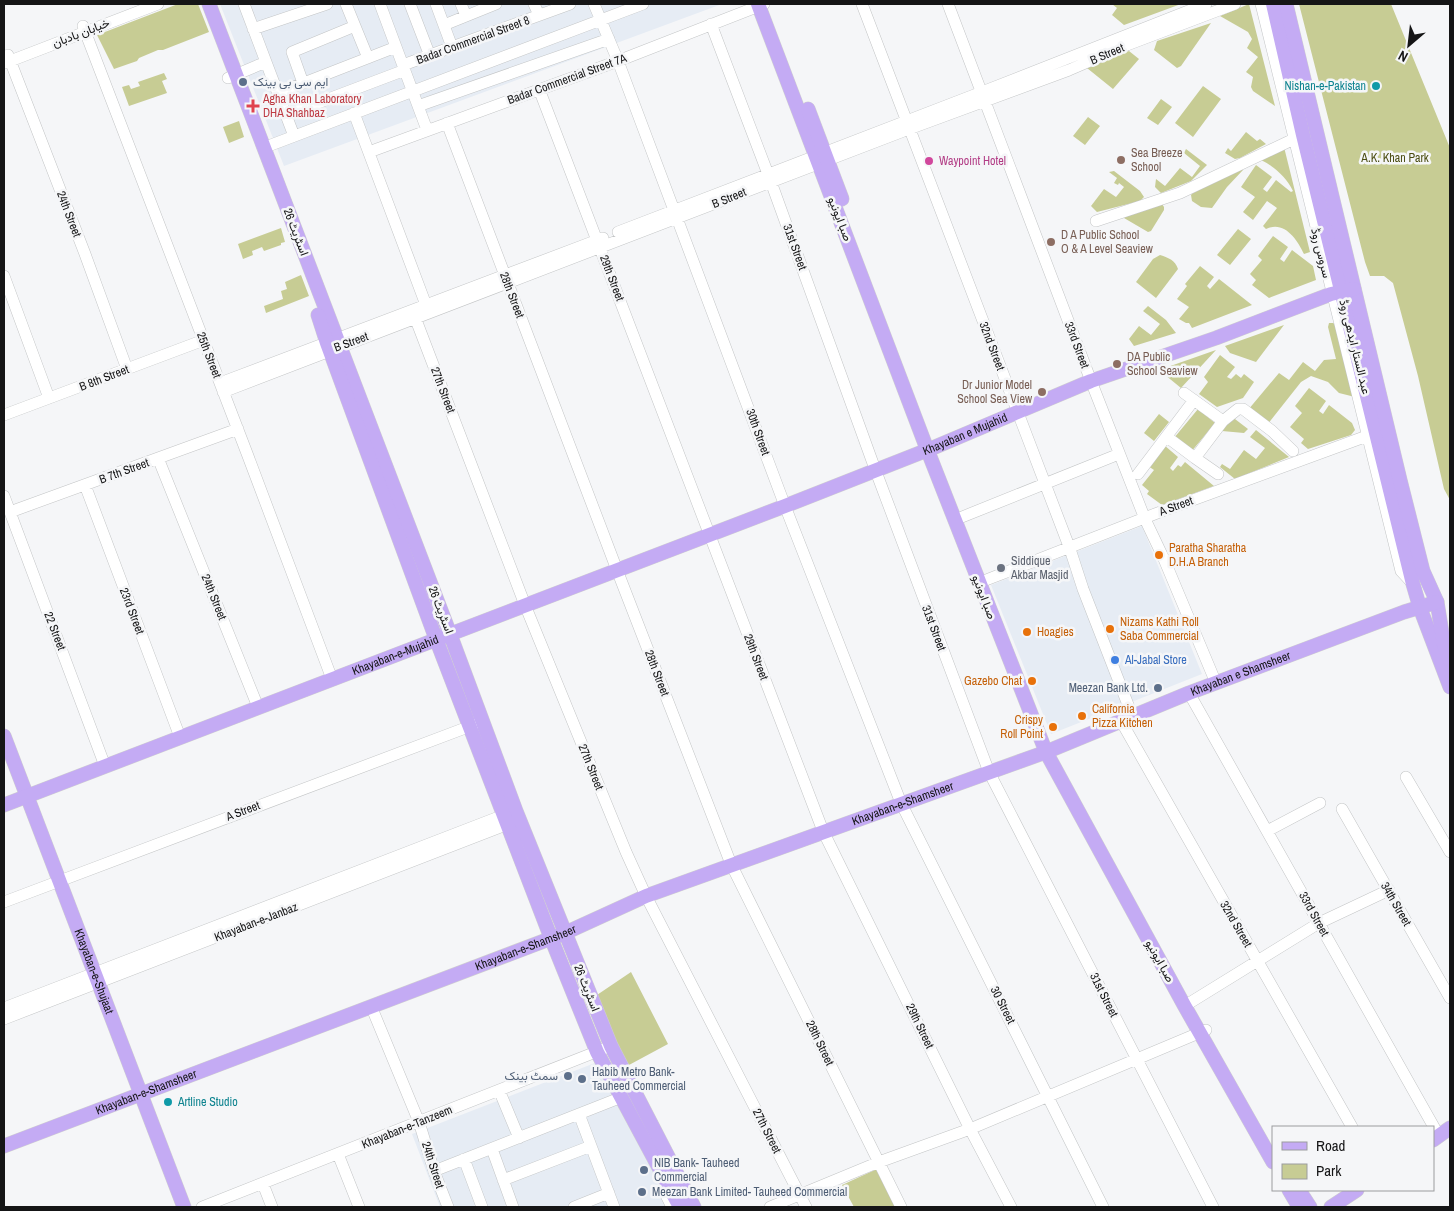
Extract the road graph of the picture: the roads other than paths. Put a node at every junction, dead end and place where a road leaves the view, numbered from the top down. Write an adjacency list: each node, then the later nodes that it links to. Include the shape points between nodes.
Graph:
1 (141, 4): 31 (street, خیابان بادبان)
2 (158, 4): 31 (street, خیابان بادبان)
3 (200, 4): 42 (main road, اسٹریٹ 26)
4 (209, 4): 42 (main road, اسٹریٹ 26)
5 (246, 4): 32 (street)
6 (327, 4): 32 (street)
7 (346, 4): 30 (street)
8 (380, 4): 34 (street)
9 (410, 4): 36 (street)
10 (436, 4): 29 (street)
11 (461, 4): 26 (street)
12 (496, 4): 26 (street)
13 (534, 4): 25 (street)
14 (594, 4): 27 (street, 30th Street)
15 (644, 4): 27 (street)
16 (762, 4): 28 (street, Badar Commercial Street 7A); 58 (main road, صبا ایونیو)
17 (862, 4): 52 (street, 32nd Street)
18 (948, 4): 47 (street, 33rd Street)
19 (1206, 4): 47 (street, B Street)
20 (1234, 4): 47 (street, B Street, via 1069,70)
21 (1261, 4): 55 (street, سروس روڈ)
22 (1273, 4): 65 (main road, عبد الستار ایدھی روڈ)
23 (1286, 4): 65 (main road, عبد الستار ایدھی روڈ)
24 (563, 5): 25 (street, Badar Commercial Street 8)
25 (539, 15): 35 (street, Badar Commercial Street 8)
26 (466, 16): 29 (street)
27 (601, 20): 33 (street, 30th Street); 45 (street)
28 (711, 24): 39 (street, Badar Commercial Street 7A); 59 (street, 31st Street)
29 (444, 25): 35 (street)
30 (355, 26): 37 (street); 43 (street, via 292,52)
31 (84, 29): 38 (street, خیابان بادبان); 68 (street, 25th Street)
32 (253, 29): 40 (street)
33 (609, 38): 39 (street, 30th Street); 48 (street)
34 (396, 47): 37 (street); 41 (street)
35 (452, 47): 36 (street, Badar Commercial Street 8)
36 (430, 56): 41 (street, Badar Commercial Street 8)
37 (368, 58): 43 (street)
38 (7, 59): 70 (street, 24th Street)
39 (618, 60): 44 (street, Badar Commercial Street 7A); 60 (street, 30th Street)
40 (266, 62): 42 (street); 46 (street)
41 (404, 68): 45 (street); 50 (street, Badar Commercial Street 8)
42 (232, 76): 56 (main road, اسٹریٹ 26); 69 (main road, اسٹریٹ 26, via 320,320)
43 (303, 83): 46 (street)
44 (539, 89): 51 (street, Badar Commercial Street 7A); 62 (street, 29th Street)
45 (412, 90): 48 (street); 49 (street)
46 (278, 92): 50 (street)
47 (984, 97): 52 (street, B Street); 71 (street, 33rd Street)
48 (418, 106): 53 (street)
49 (354, 113): 54 (street); 57 (street)
50 (286, 115): 54 (street)
51 (447, 123): 53 (street, Badar Commercial Street 7A); 64 (street, 28th Street)
52 (908, 125): 58 (street, B Street); 76 (street, 32nd Street)
53 (427, 130): 57 (street, Badar Commercial Street 7A)
54 (294, 136): 56 (street)
55 (1294, 139): 61 (street, via 1180,193); 65 (street, سروس روڈ)
56 (263, 148): 69 (main road, اسٹریٹ 26)
57 (369, 152): 66 (street)
58 (822, 158): 59 (street, B Street); 82 (main road, صبا ایونیو)
59 (770, 178): 60 (street, B Street); 87 (street, 31st Street)
60 (677, 214): 62 (street, B Street); 93 (street, 30th Street)
61 (1096, 221)
62 (599, 243): 64 (street, B Street); 97 (street, 29th Street)
63 (4, 276): 74 (street)
64 (506, 278): 66 (street, B Street); 67 (street, B Street); 99 (street, 28th Street)
65 (1342, 291): 71 (main road, Khayaban e Mujahid); 80 (street, سروس روڈ); 101 (main road, عبد الستار ایدھی روڈ); 102 (main road, عبد الستار ایدھی روڈ)
66 (426, 305): 67 (street, B Street)
67 (414, 314): 69 (street, B Street); 104 (street, 27th Street)
68 (204, 340): 70 (street, B 8th Street); 72 (street, 25th Street)
69 (333, 345): 72 (street, B Street); 106 (main road, اسٹریٹ 26); 107 (main road, اسٹریٹ 26)
70 (127, 369): 74 (street, B 8th Street)
71 (1091, 381): 76 (main road, Khayaban e Mujahid); 84 (street, 33rd Street)
72 (222, 387): 79 (street, 25th Street)
73 (1184, 393): 75 (street)
74 (49, 398): 77 (street, B 8th Street)
75 (1194, 400): 78 (street); 81 (street)
76 (1017, 413): 82 (main road, Khayaban e Mujahid); 90 (street, 32nd Street)
77 (4, 416)
78 (1223, 420): 83 (street, via 1243,409); 86 (street)
79 (238, 429): 85 (street, B 7th Street); 109 (street, 25th Street)
80 (1367, 436): 96 (street, A Street); 102 (street, سروس روڈ, via 1400,571)
81 (1167, 437): 86 (street); 88 (street)
82 (931, 448): 87 (main road, Khayaban e Mujahid); 95 (main road, صبا ایونیو); 118 (main road, صبا ایونیو)
83 (1293, 450)
84 (1119, 454): 90 (street); 96 (street, 33rd Street)
85 (158, 458): 91 (street, B 7th Street); 113 (street, 24th Street)
86 (1195, 458): 89 (street)
87 (875, 469): 93 (main road, Khayaban e Mujahid); 121 (street, 31st Street)
88 (1138, 474)
89 (1218, 474)
90 (1045, 484): 95 (street); 98 (street, 32nd Street)
91 (85, 485): 94 (street, B 7th Street); 117 (street, 23rd Street)
92 (4, 496): 94 (street, 22 Street)
93 (785, 506): 97 (main road, Khayaban-e-Mujahid); 124 (street, 30th Street)
94 (10, 512): 120 (street, 22 Street)
95 (962, 517): 100 (main road, صبا ایونیو)
96 (1145, 519): 98 (street, A Street); 110 (street, 33rd Street)
97 (709, 535): 99 (main road, Khayaban-e-Mujahid); 129 (street, 29th Street)
98 (1070, 548): 100 (street, A Street); 114 (street, 32nd Street)
99 (617, 570): 104 (main road, Khayaban-e-Mujahid); 132 (street, 28th Street)
100 (986, 580): 118 (main road, صبا ایونیو)
101 (1428, 580): 102 (main road); 103 (main road, عبد الستار ایدھی روڈ)
102 (1413, 584): 105 (main road, عبد الستار ایدھی روڈ)
103 (1437, 602): 105 (main road, Khayaban e Shamsheer); 108 (main road, عبد الستار ایدھی روڈ, via 1444,645)
104 (526, 605): 106 (main road, Khayaban-e-Mujahid); 135 (street, 27th Street)
105 (1420, 608): 110 (main road, Khayaban e Shamsheer); 111 (main road, عبد الستار ایدھی روڈ)
106 (450, 634): 107 (main road, Khayaban-e-Mujahid); 115 (main road, اسٹریٹ 26)
107 (436, 639): 109 (main road, Khayaban-e-Mujahid); 115 (main road, اسٹریٹ 26)
108 (1450, 660)
109 (332, 679): 113 (main road, Khayaban-e-Mujahid)
110 (1216, 683): 112 (main road, Khayaban e Shamsheer)
111 (1450, 687)
112 (1189, 693): 114 (main road, Khayaban e Shamsheer); 130 (street, 33rd Street)
113 (258, 708): 117 (main road, Khayaban-e-Mujahid)
114 (1126, 718): 118 (main road, Khayaban e Shamsheer); 140 (street, 32nd Street)
115 (477, 724): 128 (main road, اسٹریٹ 26); 133 (street, A Street); 138 (main road, اسٹریٹ 26)
116 (4, 736): 123 (main road, Khayaban-e-Shujaat)
117 (180, 737): 120 (main road, Khayaban-e-Mujahid)
118 (1050, 750): 121 (main road, Khayaban-e-Shamsheer); 143 (main road, صبا ایونیو); 147 (main road, صبا ایونیو)
119 (4, 758): 123 (main road, Khayaban-e-Shujaat)
120 (106, 766): 123 (main road, Khayaban-e-Mujahid)
121 (989, 772): 124 (main road, Khayaban-e-Shamsheer); 150 (street, 31st Street)
122 (1406, 777): 131 (street)
123 (23, 797): 126 (main road, Khayaban-e-Mujahid); 133 (main road, Khayaban-e-Shujaat)
124 (901, 803): 129 (main road, Khayaban-e-Shamsheer); 152 (street, 30 Street)
125 (1320, 803): 130 (street)
126 (4, 805)
127 (1342, 809): 134 (street, 34th Street)
128 (506, 820): 139 (main road, اسٹریٹ 26); 141 (street, Khayaban-e-Janbaz)
129 (823, 831): 132 (main road, Khayaban-e-Shamsheer); 158 (street, 29th Street)
130 (1267, 831): 137 (street, 33rd Street)
131 (1450, 852)
132 (731, 864): 135 (main road, Khayaban-e-Shamsheer); 168 (street, 28th Street)
133 (55, 882): 136 (street, A Street); 141 (main road, Khayaban-e-Shujaat)
134 (1389, 890): 137 (street); 142 (street, 34th Street)
135 (646, 896): 138 (main road, Khayaban-e-Shamsheer); 176 (street, 27th Street)
136 (4, 902)
137 (1319, 923): 140 (street); 159 (street, 33rd Street)
138 (565, 933): 139 (main road, Khayaban-e-Shamsheer); 148 (main road, اسٹریٹ 26)
139 (551, 938): 144 (main road, Khayaban-e-Shamsheer); 149 (main road, اسٹریٹ 26)
140 (1257, 961): 143 (street); 157 (street, 32nd Street)
141 (92, 980): 145 (street, Khayaban-e-Janbaz); 146 (street, Khayaban-e-Janbaz); 153 (main road, Khayaban-e-Shujaat)
142 (1450, 998)
143 (1191, 1002): 147 (main road, صبا ایونیو)
144 (372, 1006): 153 (main road, Khayaban-e-Shamsheer); 156 (street, 24th Street)
145 (4, 1008)
146 (4, 1018)
147 (1203, 1032): 150 (street); 161 (main road, صبا ایونیو); 167 (main road, صبا ایونیو)
148 (611, 1046): 149 (street, Khayaban-e-Tanzeem); 189 (main road, اسٹریٹ 26)
149 (597, 1052): 151 (street, Khayaban-e-Tanzeem); 154 (main road, اسٹریٹ 26)
150 (1137, 1059): 152 (street); 195 (street, 31st Street)
151 (499, 1090): 156 (street, Khayaban-e-Tanzeem); 160 (street)
152 (1048, 1095): 158 (street); 194 (street, 30 Street)
153 (136, 1096): 162 (main road, Khayaban-e-Shamsheer); 177 (main road, Khayaban-e-Shujaat); 178 (main road, Khayaban-e-Shujaat)
154 (621, 1098): 155 (street); 187 (street); 188 (main road, اسٹریٹ 26)
155 (579, 1114): 160 (street); 163 (street)
156 (420, 1122): 165 (street, Khayaban-e-Tanzeem); 169 (street, 24th Street)
157 (1351, 1126)
158 (970, 1129): 168 (street); 193 (street, 29th Street)
159 (1441, 1134)
160 (519, 1138): 164 (street)
161 (1272, 1142)
162 (4, 1146)
163 (591, 1146): 170 (street); 175 (street)
164 (492, 1149): 166 (street); 170 (street)
165 (338, 1154): 171 (street, Khayaban-e-Tanzeem); 181 (street)
166 (464, 1159): 169 (street); 183 (street)
167 (1272, 1160)
168 (878, 1162): 176 (street); 192 (street, 28th Street)
169 (434, 1170): 182 (street, 24th Street)
170 (503, 1180): 184 (street)
171 (263, 1184): 179 (street, Khayaban-e-Tanzeem); 180 (street)
172 (1290, 1191): 196 (main road)
173 (1300, 1191): 197 (main road)
174 (1355, 1191): 198 (main road)
175 (609, 1193): 185 (street); 186 (street)
176 (799, 1195): 190 (street); 191 (street, 27th Street)
177 (175, 1207)
178 (184, 1207)
179 (202, 1207)
180 (272, 1207)
181 (358, 1207)
182 (448, 1207)
183 (482, 1207)
184 (514, 1207)
185 (574, 1207)
186 (614, 1207)
187 (672, 1207)
188 (680, 1207)
189 (694, 1207)
190 (770, 1207)
191 (806, 1207)
192 (901, 1207)
193 (1011, 1207)
194 (1103, 1207)
195 (1213, 1207)
196 (1299, 1207)
197 (1310, 1207)
198 (1331, 1207)

